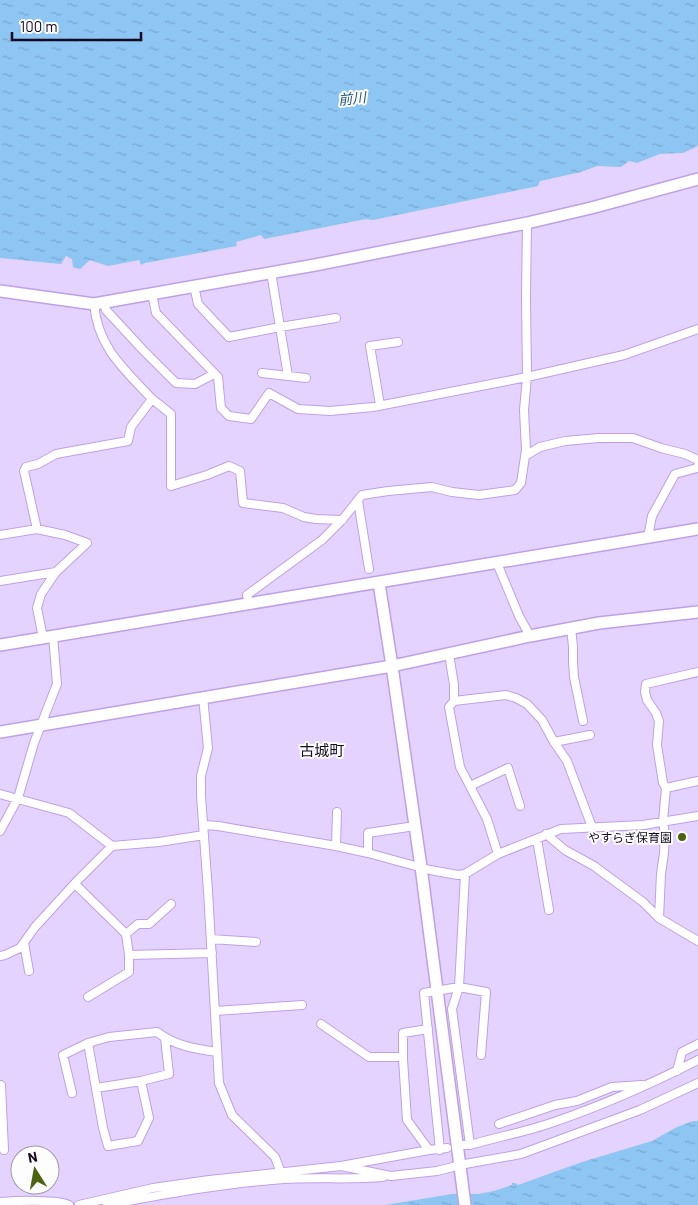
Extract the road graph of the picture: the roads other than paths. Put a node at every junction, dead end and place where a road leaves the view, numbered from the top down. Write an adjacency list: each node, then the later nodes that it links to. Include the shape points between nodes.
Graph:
1 (698, 179): 2 (street)
2 (527, 223): 3 (street); 15 (street)
3 (271, 272): 4 (street); 9 (street)
4 (194, 286): 6 (street); 9 (street, via 198,304 229,337)
5 (0, 291): 7 (street)
6 (152, 294): 7 (street); 13 (street, via 156,313)
7 (99, 303): 13 (street, via 176,383 196,384); 17 (street, via 97,325 109,351)
8 (336, 318): 9 (street)
9 (280, 327): 14 (street)
10 (698, 329): 15 (street, via 624,355)
11 (398, 342): 18 (street, via 370,346)
12 (262, 373): 14 (street)
13 (214, 374): 18 (street, via 218,377 220,408 229,416 251,419 269,393 298,410 330,412)
14 (288, 376): 16 (street)
15 (527, 377): 18 (street); 19 (street)
16 (306, 378)
17 (152, 399): 23 (street, via 171,414 171,486 229,466 240,471 243,502 283,508 304,518); 24 (street, via 131,427 128,441 56,454 26,467 24,472)
18 (380, 405)
19 (525, 456): 20 (street, via 540,447 565,441 633,438); 22 (street, via 521,482 516,490 479,495 432,487 362,495)
20 (698, 460)
21 (698, 466): 27 (street, via 675,474 652,516)
22 (358, 501): 23 (street); 29 (street)
23 (342, 520): 33 (street, via 322,540 246,595)
24 (37, 529): 26 (street); 30 (street, via 87,543)
25 (698, 529): 27 (street)
26 (0, 534)
27 (648, 537): 28 (street)
28 (497, 563): 32 (street); 36 (street, via 518,616)
29 (369, 569)
30 (56, 572): 31 (street); 37 (street, via 41,594 38,608)
31 (0, 581)
32 (379, 583): 33 (street); 40 (street)
33 (249, 604): 37 (street)
34 (698, 612): 35 (street)
35 (571, 628): 36 (street); 44 (street, via 574,677)
36 (530, 636): 39 (street)
37 (48, 637): 38 (street); 45 (street, via 57,684)
38 (0, 645)
39 (449, 654): 40 (street); 43 (street)
40 (392, 666): 42 (street); 59 (street)
41 (698, 672): 51 (street, via 646,684 647,700 659,721 657,745)
42 (203, 697): 45 (street); 58 (street, via 208,748 201,776)
43 (454, 701): 48 (street, via 506,695 516,698 527,704 542,720); 50 (street, via 449,707 454,738 460,767)
44 (583, 721)
45 (42, 724): 46 (street); 53 (street)
46 (0, 732)
47 (590, 735): 48 (street)
48 (554, 742): 60 (street, via 567,761)
49 (698, 781): 51 (street)
50 (470, 786): 54 (street, via 508,768); 68 (street, via 487,819)
51 (666, 788): 57 (street)
52 (0, 794): 53 (street)
53 (18, 798): 61 (street); 65 (street, via 69,813)
54 (520, 806)
55 (338, 812): 66 (street)
56 (698, 816): 57 (street)
57 (663, 821): 60 (street); 74 (street, via 665,835)
58 (204, 825): 63 (street); 66 (street)
59 (415, 826): 67 (street, via 368,833); 69 (street)
60 (592, 827): 62 (street, via 561,829)
61 (0, 831)
62 (546, 834): 64 (street); 74 (street, via 643,902)
63 (204, 835): 65 (street); 76 (street)
64 (537, 838): 68 (street); 73 (street)
65 (112, 846): 71 (street)
66 (336, 846): 67 (street)
67 (368, 853): 69 (street)
68 (498, 854): 70 (street)
69 (421, 867): 70 (street); 85 (street)
70 (464, 874): 84 (street)
71 (75, 884): 75 (street); 79 (street)
72 (171, 904): 75 (street, via 149,924 138,924)
73 (549, 910)
74 (659, 918): 77 (street)
75 (126, 934): 81 (street)
76 (211, 939): 78 (street); 80 (street)
77 (698, 941)
78 (256, 942)
79 (24, 943): 82 (street); 83 (street)
80 (212, 953): 81 (street); 88 (street)
81 (129, 955): 86 (street, via 129,972)
82 (0, 956)
83 (29, 971)
84 (459, 988): 85 (street); 95 (street, via 486,992); 102 (street, via 452,1009 467,1145 550,1123)
85 (438, 991): 90 (street, via 424,993); 109 (street)
86 (88, 997)
87 (302, 1005): 88 (street)
88 (215, 1011): 94 (street)
89 (321, 1024): 96 (street, via 369,1057)
90 (428, 1029): 96 (street, via 403,1033); 107 (street, via 443,1149)
91 (165, 1038): 92 (street, via 158,1032 109,1037); 94 (street, via 189,1048); 99 (street, via 169,1074)
92 (88, 1043): 103 (street); 104 (street, via 64,1055)
93 (698, 1044): 98 (street, via 682,1052)
94 (217, 1052): 110 (street, via 219,1083 232,1116 275,1157)
95 (481, 1055)
96 (404, 1057): 107 (street, via 407,1120)
97 (698, 1060): 98 (street)
98 (677, 1071): 102 (street)
99 (141, 1081): 103 (street); 103 (street, via 149,1118 138,1141 108,1146)
100 (698, 1083): 109 (street, via 640,1110 521,1154)
101 (0, 1085): 106 (street)
102 (646, 1085): 105 (street, via 612,1087)
103 (96, 1088)
104 (72, 1093)
105 (499, 1124)
106 (4, 1150)
107 (429, 1150): 108 (street)
108 (341, 1166): 110 (street); 111 (street)
109 (460, 1169): 111 (street); 116 (street)
110 (281, 1173): 114 (street, via 153,1188)
111 (391, 1176): 115 (street, via 256,1181)
112 (0, 1202): 113 (street)
113 (69, 1205)
114 (79, 1205)
115 (107, 1205)
116 (465, 1205)

